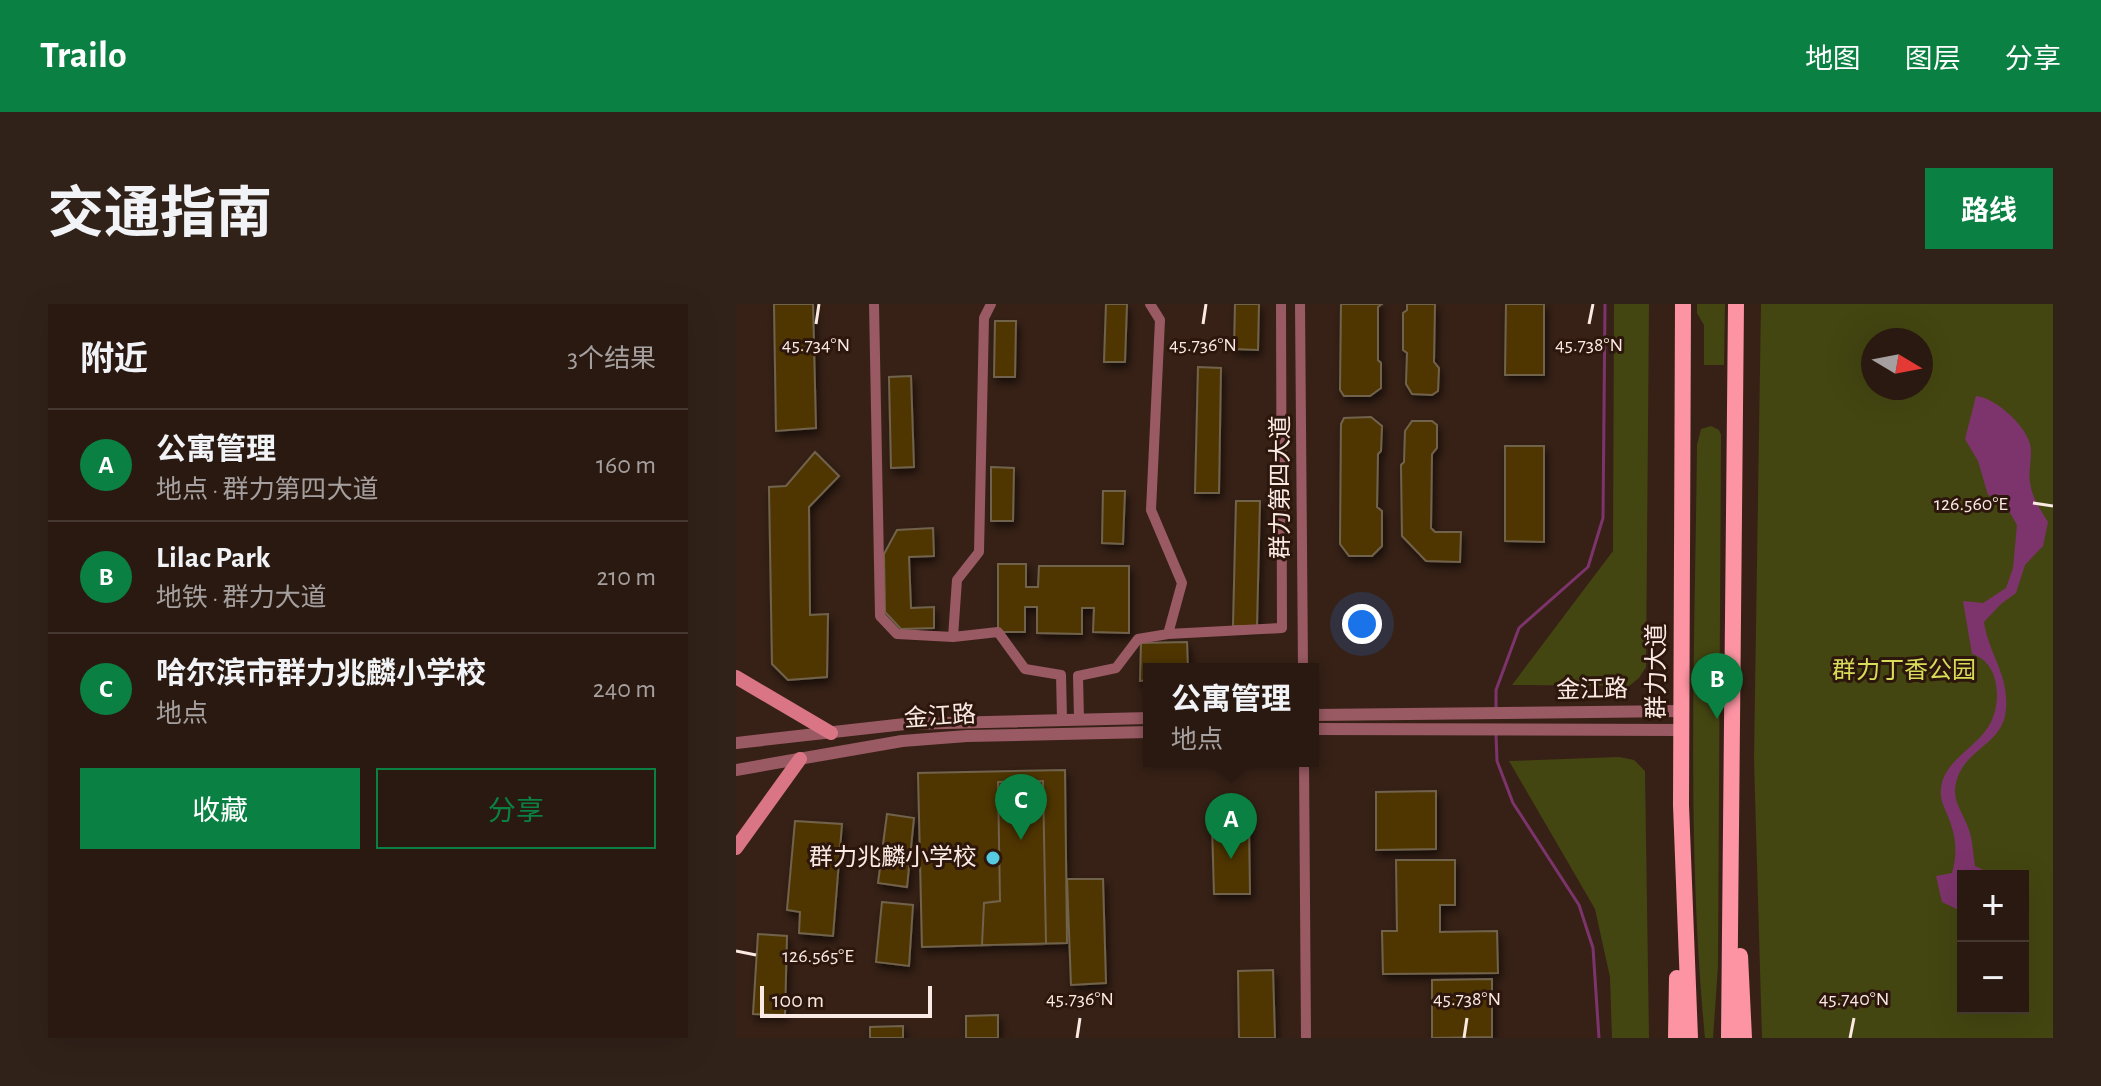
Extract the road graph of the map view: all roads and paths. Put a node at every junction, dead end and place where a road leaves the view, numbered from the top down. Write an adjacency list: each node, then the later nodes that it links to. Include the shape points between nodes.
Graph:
1 (874, 304): 9 (street, via 880,616 897,634)
2 (991, 304): 9 (street, via 984,318 979,552 957,580)
3 (1150, 304): 8 (street, via 1160,320 1151,510 1182,583)
4 (1281, 304): 8 (street, via 1282,628)
5 (1300, 304): 10 (street, 群力第四大道)
6 (1683, 304): 12 (main road, 群力大道)
7 (1736, 304): 25 (main road)
8 (1168, 634): 14 (street, via 1138,639 1116,668 1078,676)
9 (953, 637): 16 (street, via 998,632 1025,669 1061,675)
10 (1303, 663)
11 (736, 677): 20 (main road)
12 (1681, 711): 13 (street, 金江路); 18 (main road, 群力大道)
13 (1319, 715)
14 (1079, 718): 15 (street, 金江路); 16 (street, 金江路)
15 (1143, 718)
16 (1062, 719): 20 (street, 金江路, via 905,724)
17 (1319, 729): 18 (street, 金江路)
18 (1680, 730): 26 (main road, 群力大道)
19 (1143, 732): 22 (street, 金江路, via 902,741)
20 (831, 733): 21 (street, 金江路)
21 (736, 743)
22 (800, 759): 24 (street, 金江路); 27 (main road)
23 (1304, 767): 28 (street)
24 (736, 770)
25 (1733, 795): 31 (main road); 32 (main road)
26 (1681, 805): 29 (main road); 30 (main road, 群力大道)
27 (736, 848)
28 (1306, 1038)
29 (1676, 1038)
30 (1690, 1038)
31 (1729, 1038)
32 (1744, 1038)

